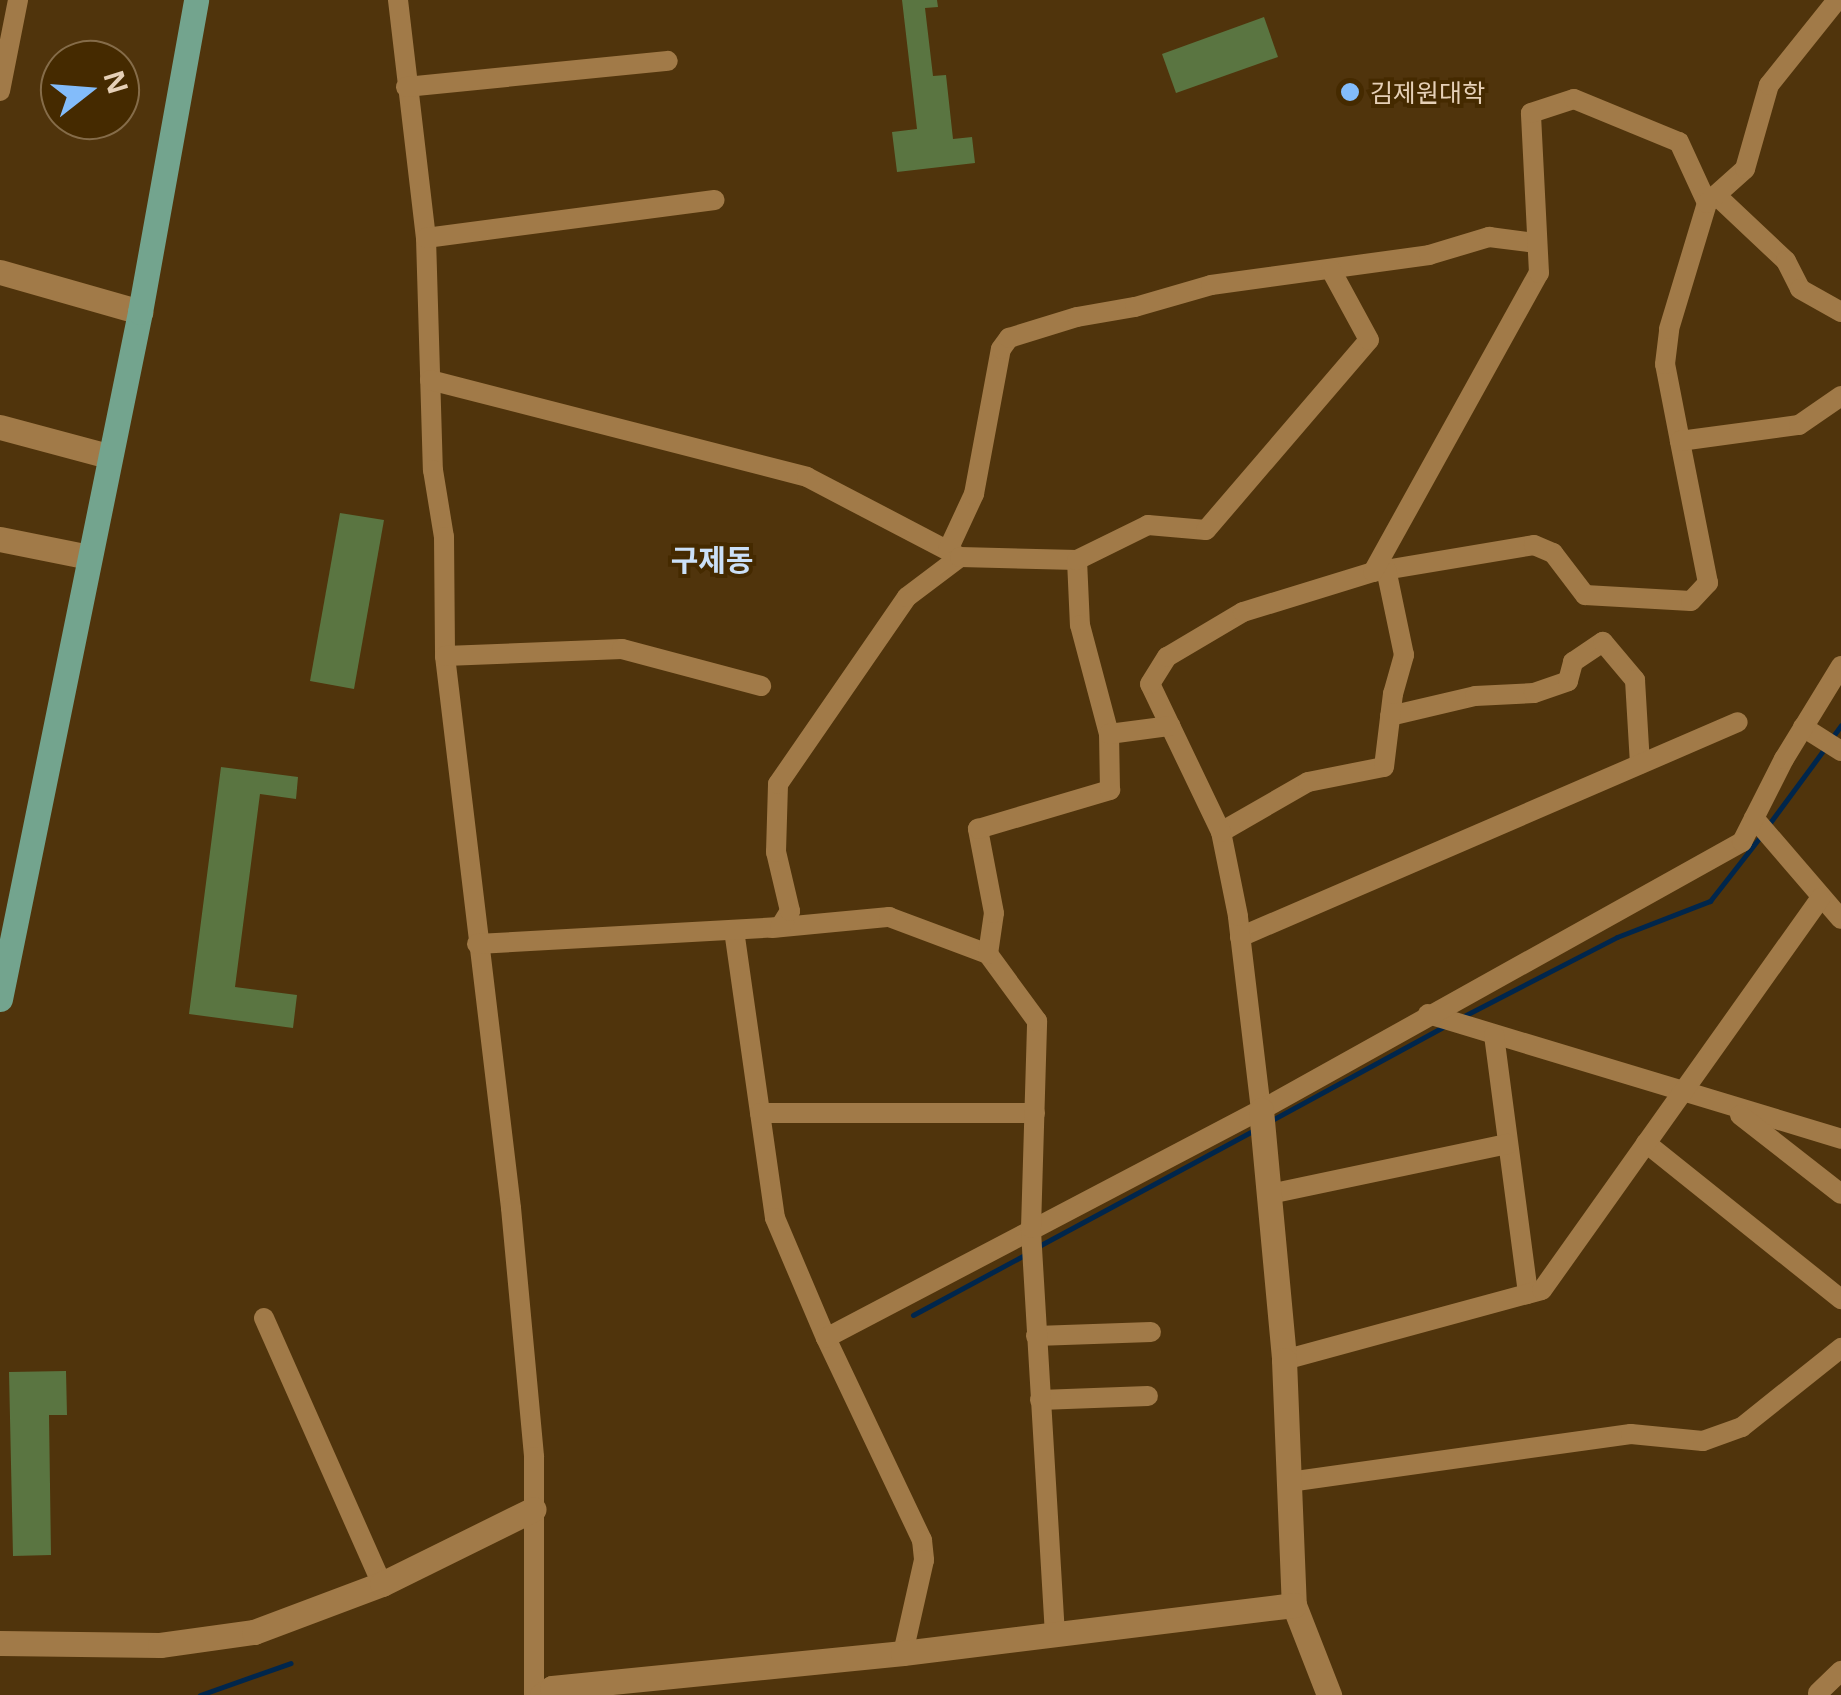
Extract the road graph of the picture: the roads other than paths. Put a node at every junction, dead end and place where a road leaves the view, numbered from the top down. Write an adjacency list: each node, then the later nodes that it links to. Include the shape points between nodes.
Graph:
1 (18, 0): 7 (street)
2 (196, 0): 14 (main road)
3 (398, 0): 6 (street)
4 (1838, 0): 8 (street, via 1769,85 1745,169)
5 (668, 61): 6 (street)
6 (406, 88): 10 (street)
7 (0, 92)
8 (1712, 199): 11 (street, via 1679,142 1574,98 1531,113); 15 (street, via 1786,261 1800,289); 19 (street, via 1669,329 1666,364)
9 (716, 200): 10 (street)
10 (426, 238): 16 (street)
11 (1536, 243): 12 (street, via 1489,238); 25 (street, via 1538,274)
12 (1331, 270): 22 (street, via 1212,285 1010,338 1001,349 974,494); 24 (street, via 1369,340 1206,530 1148,525)
13 (0, 272): 14 (street)
14 (140, 312): 20 (main road)
15 (1841, 312)
16 (430, 380): 22 (street, via 807,477); 26 (street, via 433,470 444,537)
17 (1841, 396): 19 (street, via 1799,425)
18 (0, 426): 20 (street)
19 (1680, 441): 25 (street, via 1708,583 1691,600 1585,595 1553,553 1534,545)
20 (108, 456): 23 (main road)
21 (0, 539): 23 (street)
22 (954, 554): 24 (street); 40 (street, via 906,597 778,784 776,852 790,911)
23 (89, 556): 45 (main road)
24 (1077, 560): 33 (street, via 1080,625)
25 (1379, 570): 29 (street, via 1404,655); 31 (street, via 1243,612 1167,657 1150,684)
26 (445, 656): 28 (street, via 622,649); 43 (street)
27 (1841, 666): 32 (street)
28 (761, 686)
29 (1390, 716): 35 (street, via 1475,696 1534,693 1568,681 1573,662 1603,642 1635,680); 37 (street, via 1384,767 1308,782)
30 (1738, 722): 35 (street)
31 (1170, 726): 33 (street); 37 (street)
32 (1803, 727): 34 (street); 36 (street)
33 (1109, 734): 44 (street, via 1110,790 978,830 994,913)
34 (1841, 751)
35 (1640, 764): 42 (street)
36 (1754, 818): 38 (street); 46 (street, via 1742,842)
37 (1220, 832): 42 (street)
38 (1821, 898): 39 (street); 48 (street)
39 (1841, 919)
40 (780, 927): 41 (street); 44 (street, via 889,917)
41 (734, 930): 43 (street); 50 (street)
42 (1240, 937): 52 (street)
43 (478, 944): 70 (street, via 522,1314)
44 (988, 954): 51 (street, via 1038,1021)
45 (0, 998)
46 (1428, 1014): 47 (street); 52 (street)
47 (1494, 1035): 48 (street); 55 (street)
48 (1682, 1094): 49 (street); 54 (street)
49 (1730, 1107): 53 (street); 57 (street)
50 (760, 1113): 51 (street); 64 (street, via 775,1218)
51 (1034, 1113): 58 (street)
52 (1262, 1120): 56 (street); 58 (street)
53 (1841, 1140)
54 (1646, 1143): 59 (street, via 1542,1290); 60 (street)
55 (1508, 1144): 56 (street); 59 (street)
56 (1270, 1194): 66 (street)
57 (1841, 1194)
58 (1031, 1228): 63 (street); 64 (street)
59 (1528, 1294): 66 (street)
60 (1841, 1299)
61 (264, 1318): 71 (street)
62 (1151, 1332): 63 (street)
63 (1036, 1336): 68 (street)
64 (826, 1338): 75 (street, via 922,1540 924,1560)
65 (1841, 1348): 69 (street, via 1742,1426 1703,1441 1631,1434)
66 (1284, 1360): 69 (street)
67 (1148, 1396): 68 (street)
68 (1040, 1400): 73 (street)
69 (1290, 1482): 72 (street)
70 (534, 1509): 71 (street); 78 (street)
71 (382, 1584): 74 (street, via 299,1619 213,1640)
72 (1294, 1605): 73 (street); 80 (street)
73 (1056, 1635): 75 (street)
74 (0, 1644)
75 (902, 1653): 79 (street, via 552,1688)
76 (1841, 1671): 77 (street)
77 (1818, 1692)
78 (534, 1695)
79 (542, 1695)
80 (1329, 1695)

